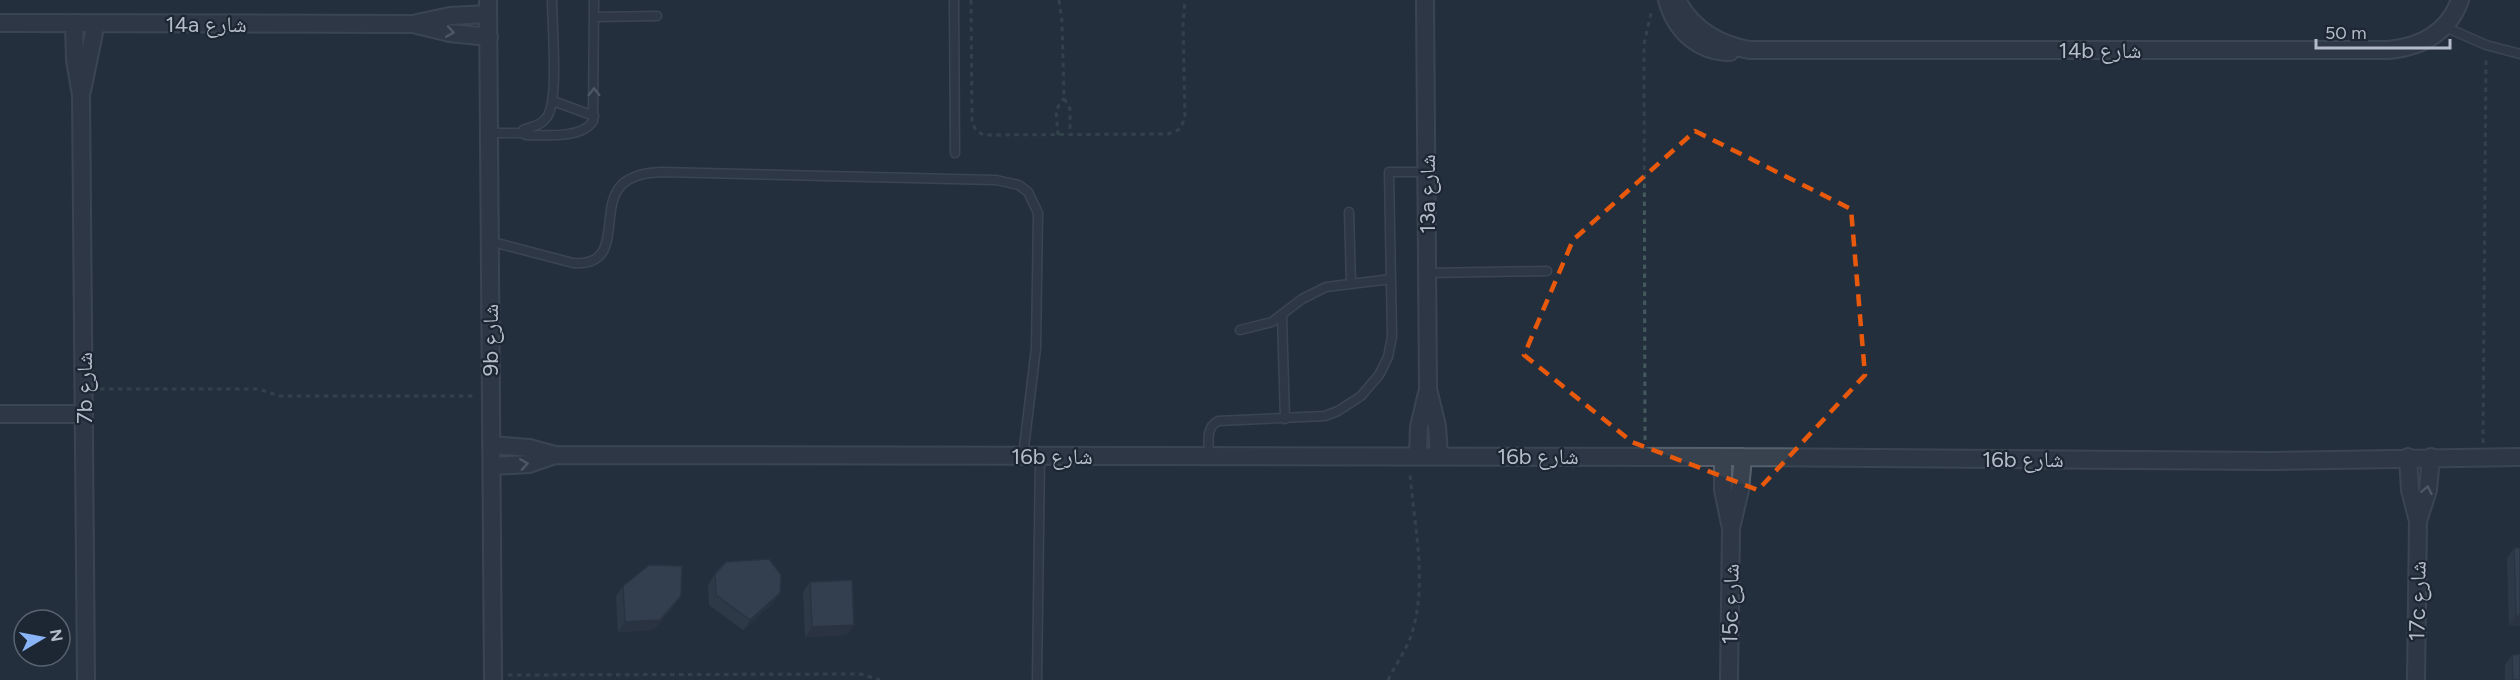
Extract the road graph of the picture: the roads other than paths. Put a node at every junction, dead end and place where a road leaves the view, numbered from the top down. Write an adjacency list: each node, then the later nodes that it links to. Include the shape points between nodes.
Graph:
1 (552, 0): 20 (lane)
2 (594, 0): 10 (lane)
3 (954, 0): 24 (lane)
4 (1425, 0): 25 (street, 13a شارع)
5 (1677, 0): 16 (street)
6 (2460, 0): 15 (street)
7 (1661, 1): 16 (street)
8 (488, 7): 14 (street, 14a شارع); 17 (street, 9b شارع)
9 (657, 16): 10 (lane)
10 (594, 17): 21 (lane, one-way to 10)
11 (0, 23): 12 (street, 14a شارع)
12 (74, 23): 13 (street, 14a شارع); 19 (street, 7b شارع)
13 (96, 23): 14 (street, 14a شارع); 19 (street, 7b شارع)
14 (413, 24): 17 (street, 14a شارع, one-way to 17)
15 (2445, 27): 16 (street, 14b شارع, via 2418,44 2388,50 1722,52 1702,46); 18 (lane, via 2486,45)
16 (1690, 30)
17 (489, 37): 22 (street, 9b شارع)
18 (2520, 54)
19 (81, 95): 36 (street, 7b شارع)
20 (553, 101): 21 (lane); 23 (lane, via 546,118)
21 (594, 116): 23 (lane, via 590,125 578,131)
22 (489, 133): 23 (lane); 27 (street, 9b شارع)
23 (522, 133)
24 (955, 153)
25 (1427, 172): 29 (street, 13a شارع); 30 (lane, via 1389,172)
26 (1349, 213): 31 (lane)
27 (489, 241): 38 (street, 9b شارع); 40 (lane, via 573,263 594,261 607,245 609,219 623,183 640,174 996,180 1019,185 1028,192 1038,213 1036,348)
28 (1547, 271): 29 (lane)
29 (1428, 273): 34 (street, 13a شارع)
30 (1391, 279): 31 (lane); 37 (lane, via 1391,347 1371,386 1338,411 1312,418)
31 (1352, 283): 32 (lane, via 1313,292)
32 (1282, 316): 33 (lane, via 1262,326); 37 (lane)
33 (1240, 330)
34 (1428, 389): 43 (street, 13a شارع); 44 (street, 13a شارع)
35 (0, 414): 36 (street)
36 (84, 414): 54 (street, 7b شارع)
37 (1285, 419): 42 (lane, via 1214,423 1209,431)
38 (492, 445): 39 (street, 16b شارع); 50 (street, 9b شارع)
39 (555, 455): 40 (street, 16b شارع); 50 (street, 16b شارع, one-way to 39, via 529,464)
40 (1023, 456): 41 (street, 16b شارع)
41 (1040, 456): 42 (street, 16b شارع); 55 (lane)
42 (1209, 456): 43 (street, 16b شارع)
43 (1413, 456): 44 (street, 16b شارع)
44 (1439, 456): 45 (street, 16b شارع)
45 (1723, 457): 46 (street, 16b شارع); 52 (street, 15c شارع, via 1723,490)
46 (1743, 457): 47 (street, 16b شارع, via 2259,461); 52 (street, 15c شارع)
47 (2408, 457): 48 (street, 16b شارع); 51 (street, 17c شارع, via 2410,490)
48 (2431, 457): 49 (street, 16b شارع); 51 (street, 17c شارع, one-way to 48, via 2428,490)
49 (2520, 457)
50 (492, 466): 53 (street, 9b شارع)
51 (2418, 522): 57 (street, 17c شارع)
52 (1731, 528): 56 (street, 15c شارع)
53 (493, 677)
54 (86, 680)
55 (1037, 680)
56 (1729, 680)
57 (2416, 680)

